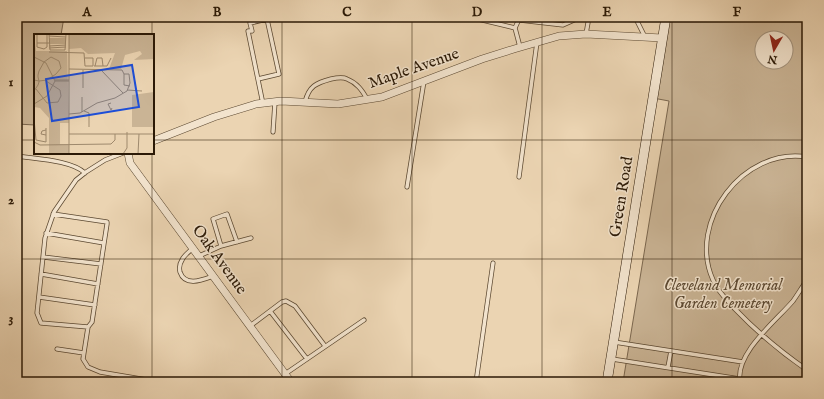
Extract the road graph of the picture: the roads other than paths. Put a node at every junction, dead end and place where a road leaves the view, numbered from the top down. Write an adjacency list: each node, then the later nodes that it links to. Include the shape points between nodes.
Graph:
1 (478, 17): 7 (lane)
2 (581, 17): 6 (lane, via 563,25)
3 (589, 17): 8 (lane)
4 (635, 17): 9 (lane)
5 (666, 17): 10 (main road, Green Road)
6 (520, 18): 7 (lane)
7 (515, 28): 12 (lane)
8 (586, 34): 9 (street, Maple Avenue); 11 (street, Maple Avenue, via 559,36)
9 (645, 37): 10 (street, Maple Avenue)
10 (662, 38): 50 (main road, Green Road)
11 (537, 42): 12 (street, Maple Avenue); 26 (lane)
12 (520, 47): 14 (street, Maple Avenue)
13 (258, 79): 13 (lane, via 248,31 252,30 250,23 267,19 280,74); 18 (lane)
14 (424, 81): 15 (street, Maple Avenue); 27 (lane)
15 (368, 100): 17 (street, Maple Avenue, via 338,104); 17 (lane, via 361,88 354,83 345,78 334,78 318,82 308,92)
16 (276, 102): 17 (street, Maple Avenue); 18 (street, Maple Avenue); 19 (lane)
17 (304, 102)
18 (263, 104): 20 (street, Maple Avenue, via 214,117)
19 (273, 132)
20 (154, 141)
21 (120, 154): 25 (lane, via 105,160)
22 (128, 154): 34 (street, Oak Avenue, via 130,163)
23 (17, 156): 25 (lane, via 79,167)
24 (807, 157): 49 (lane, via 770,160 749,171 722,199 711,219 707,249 713,279 721,294)
25 (85, 173): 28 (lane, via 76,180)
26 (519, 176)
27 (407, 187)
28 (53, 214): 29 (lane); 32 (lane, via 107,222)
29 (46, 233): 32 (lane); 36 (lane)
30 (251, 238): 31 (lane)
31 (236, 242): 33 (lane); 33 (lane, via 227,214 213,219)
32 (104, 243): 38 (lane)
33 (222, 246): 35 (lane)
34 (193, 248): 35 (street, Oak Avenue); 40 (lane, via 181,260 179,266 183,277 188,281 196,281)
35 (199, 256): 40 (street, Oak Avenue)
36 (43, 257): 38 (lane); 39 (lane)
37 (493, 263): 64 (lane)
38 (101, 264): 42 (lane)
39 (41, 274): 42 (lane); 43 (lane)
40 (213, 276): 47 (street, Oak Avenue)
41 (807, 280): 49 (lane)
42 (98, 284): 44 (lane)
43 (39, 297): 44 (lane); 48 (lane, via 37,313 41,322)
44 (95, 305): 48 (lane, via 92,322)
45 (270, 311): 47 (lane); 51 (lane, via 286,301 294,306); 55 (lane)
46 (364, 320): 51 (lane)
47 (250, 326): 60 (street, Oak Avenue)
48 (88, 327): 54 (lane)
49 (762, 335): 57 (lane); 59 (lane, via 783,354)
50 (614, 342): 53 (lane); 56 (main road, Green Road)
51 (326, 346): 55 (lane)
52 (57, 349): 54 (lane)
53 (670, 351): 57 (lane); 58 (lane)
54 (84, 353): 62 (lane, via 83,359 88,367 100,372)
55 (307, 359): 60 (lane)
56 (611, 359): 58 (lane); 65 (main road, Green Road)
57 (743, 362): 61 (lane)
58 (668, 367): 61 (lane)
59 (807, 370)
60 (285, 374): 63 (street, Oak Avenue)
61 (740, 380)
62 (160, 382)
63 (291, 382)
64 (476, 382)
65 (607, 382)

